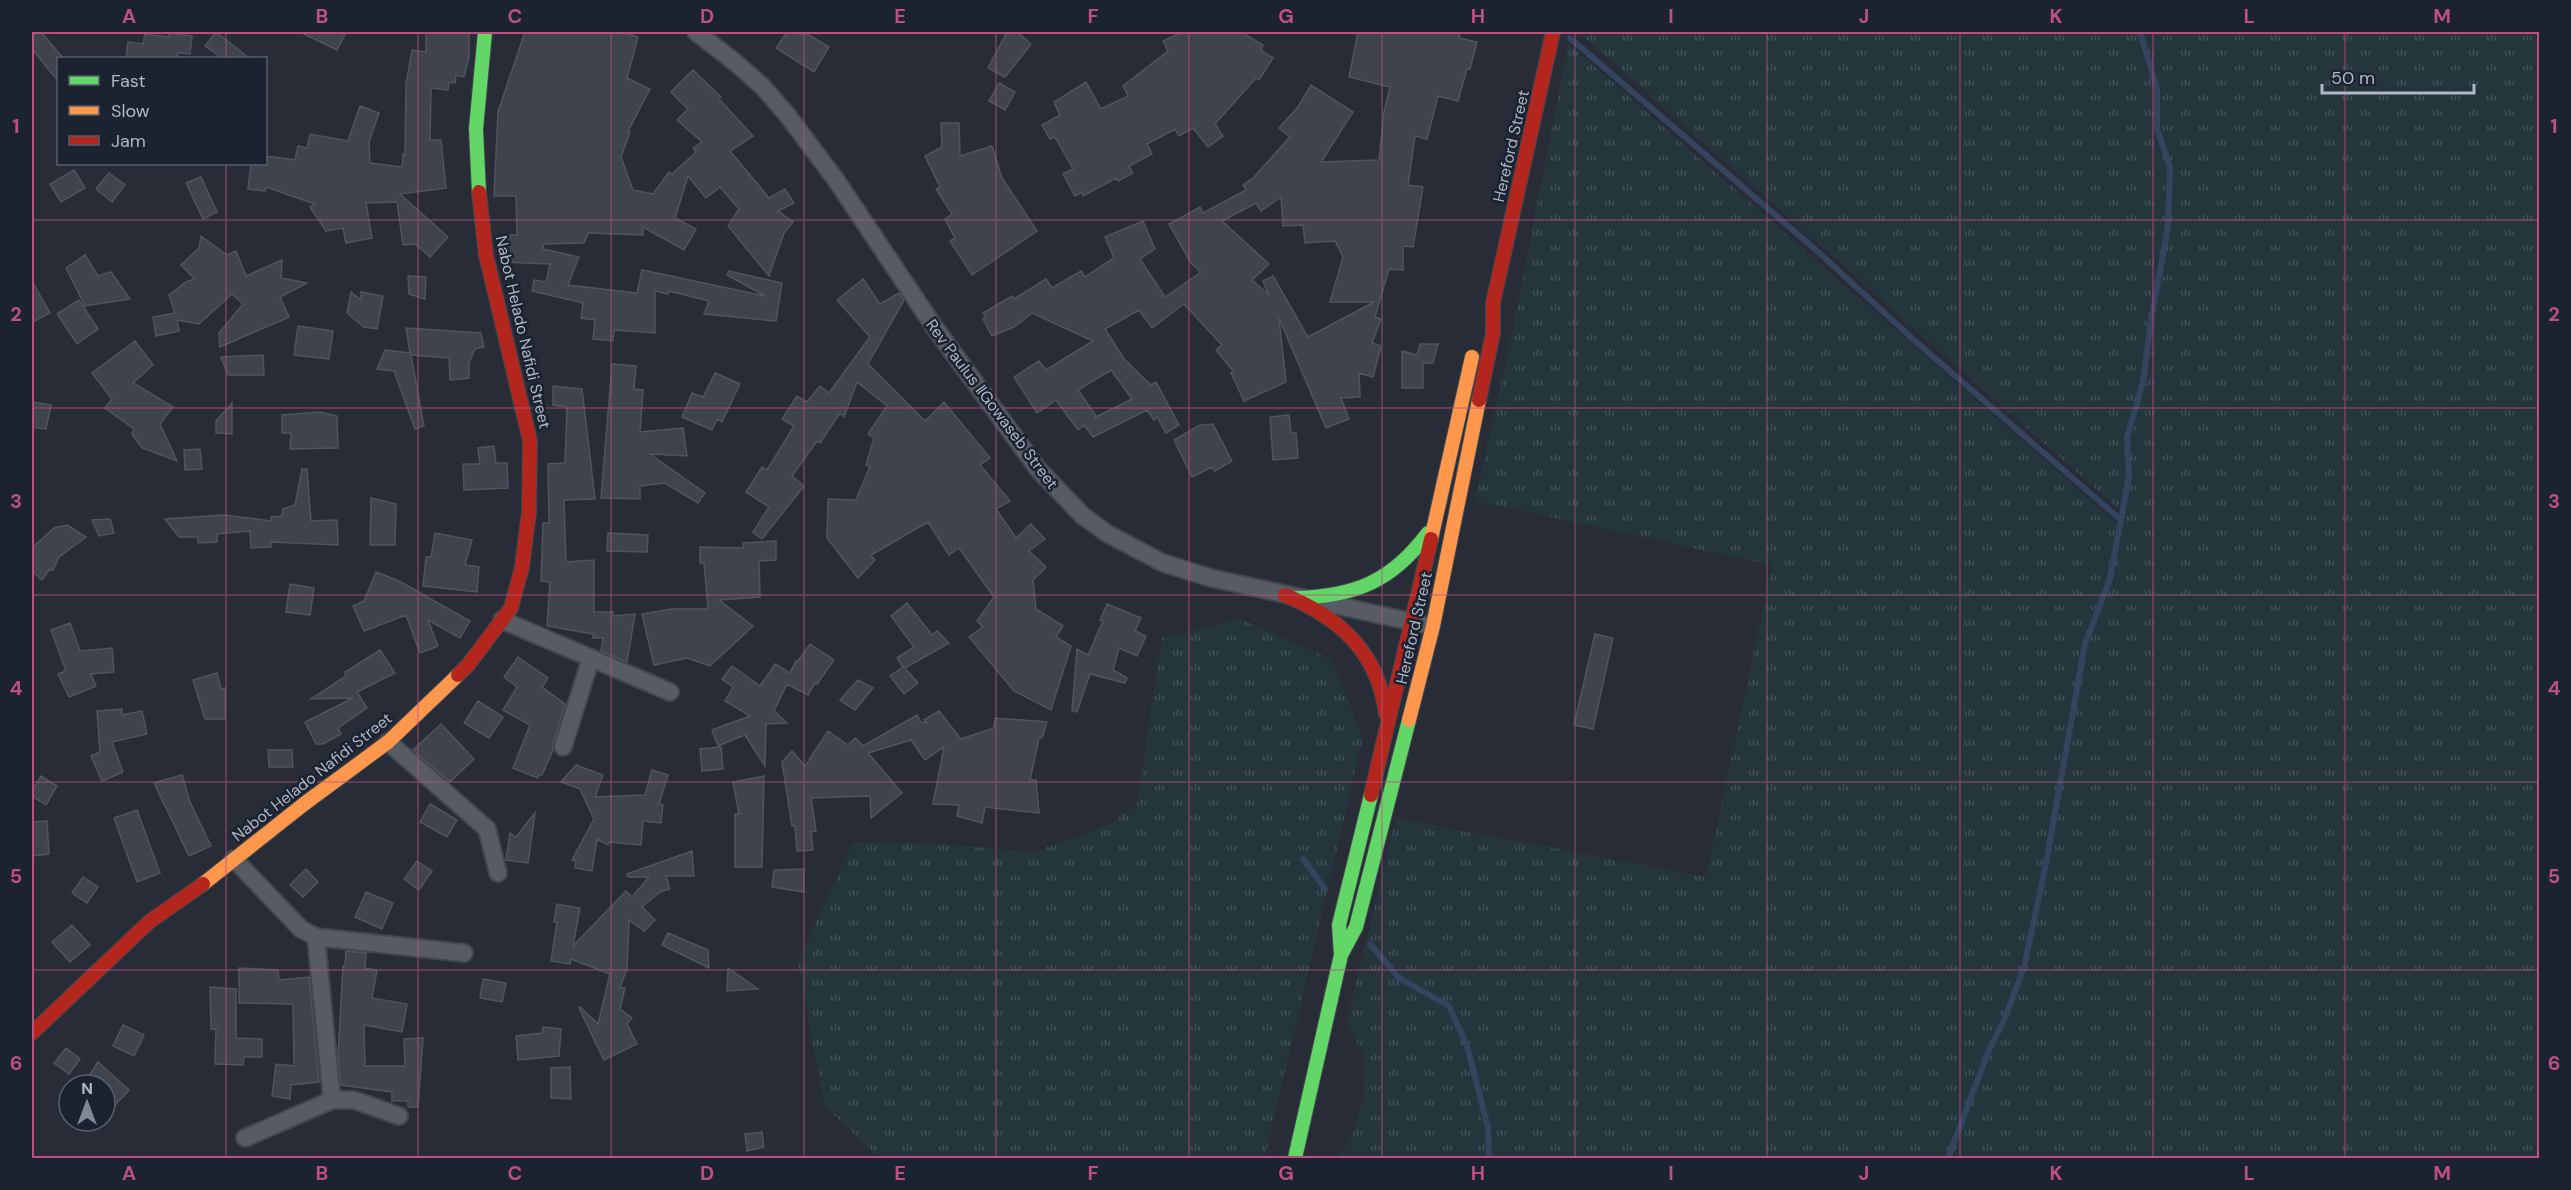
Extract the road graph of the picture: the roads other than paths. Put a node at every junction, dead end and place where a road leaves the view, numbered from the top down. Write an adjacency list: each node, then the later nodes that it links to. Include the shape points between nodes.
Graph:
1 (485, 32): 7 (main road, Nabot Helado Nafidi Street, via 476,129 480,213 486,255 530,441 529,512 522,567 511,608)
2 (696, 32): 6 (street, Rev Paulus ǁGowaseb Street, via 750,75 788,116 1038,469 1083,516 1163,563)
3 (1553, 32): 4 (main road, Hereford Street)
4 (1493, 303): 5 (main road, Hereford Street, via 1478,336); 9 (main road, Hereford Street, via 1493,333)
5 (1434, 523): 6 (main road, via 1407,559 1370,586 1323,598); 8 (main road, Hereford Street)
6 (1291, 596): 8 (street, Rev Paulus ǁGowaseb Street); 12 (main road, via 1342,627 1374,668 1386,709)
7 (502, 620): 10 (street); 13 (main road, Nabot Helado Nafidi Street, via 468,665)
8 (1410, 622): 9 (street, Rev Paulus ǁGowaseb Street); 12 (main road, Hereford Street)
9 (1432, 626): 19 (main road, Hereford Street, via 1356,927)
10 (591, 658): 11 (street); 14 (street)
11 (670, 692)
12 (1387, 730): 19 (main road, Hereford Street, via 1340,924)
13 (388, 742): 15 (main road, Nabot Helado Nafidi Street); 16 (street, via 487,829)
14 (563, 747)
15 (234, 859): 17 (street, via 301,928); 20 (main road, Nabot Helado Nafidi Street, via 149,922)
16 (498, 873)
17 (316, 937): 18 (street); 21 (street)
18 (464, 953)
19 (1341, 955): 24 (main road, Hereford Street)
20 (32, 1033)
21 (332, 1100): 22 (street, via 354,1100); 23 (street)
22 (399, 1116)
23 (245, 1138)
24 (1295, 1158)

